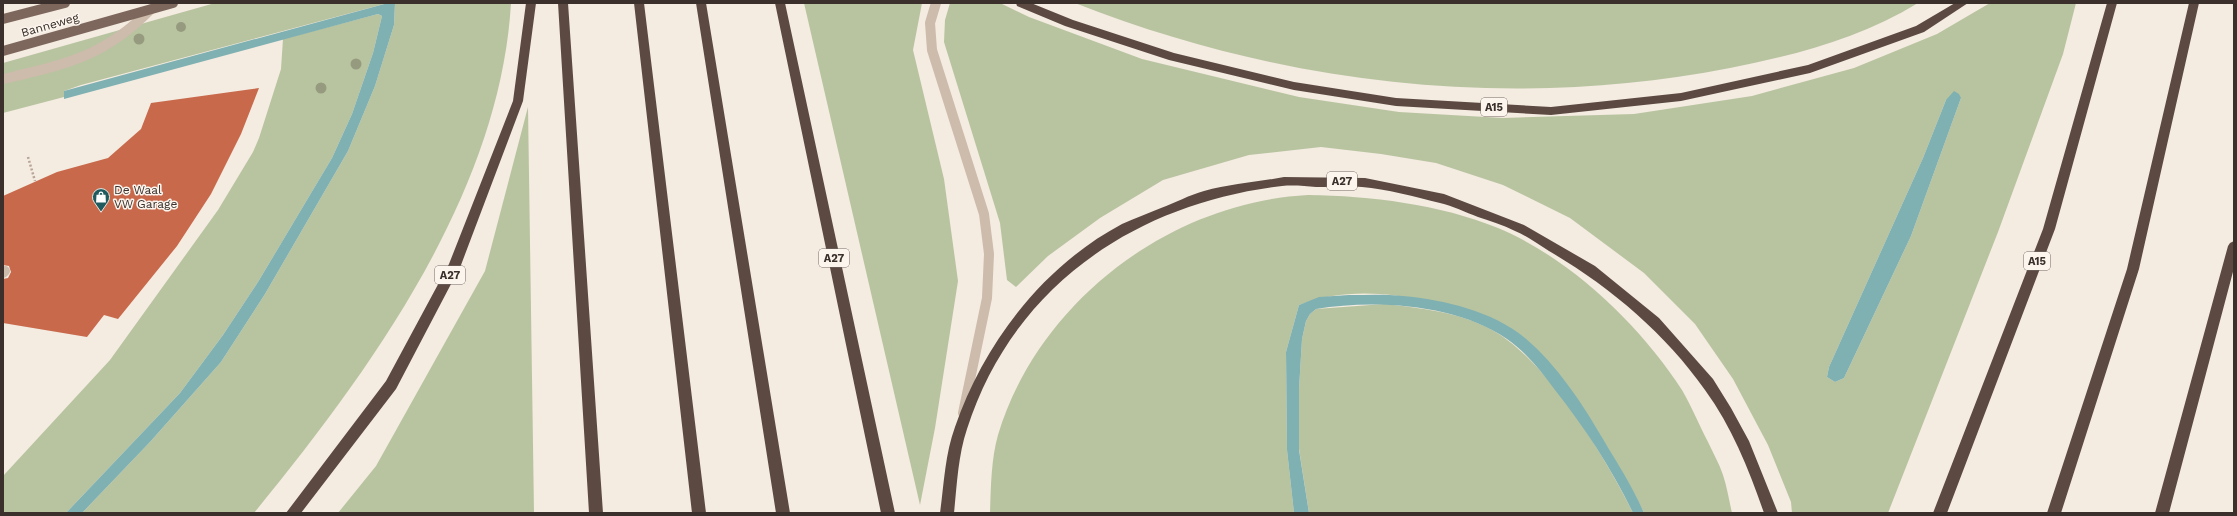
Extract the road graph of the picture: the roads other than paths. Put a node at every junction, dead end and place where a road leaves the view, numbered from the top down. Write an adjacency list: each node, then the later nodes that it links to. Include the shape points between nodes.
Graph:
1 (65, 3): 14 (main road, Banneweg)
2 (172, 3): 13 (main road, Banneweg)
3 (531, 3): 19 (highway, A27, via 518,101 455,265 391,385)
4 (562, 3): 20 (highway)
5 (639, 3): 21 (highway)
6 (701, 3): 22 (highway)
7 (780, 3): 23 (highway, A27)
8 (936, 3): 18 (lane, A27, via 930,23 932,50 984,214 989,254 987,298)
9 (1021, 3): 10 (highway, A15, via 1069,23 1173,57 1294,86 1396,102 1551,111 1681,97 1810,68 1920,29)
10 (1963, 3)
11 (2112, 3): 26 (highway, A15, via 2049,229)
12 (2194, 3): 27 (highway, via 2133,269)
13 (151, 9): 15 (main road, Banneweg); 16 (lane, via 121,37 91,53)
14 (3, 19)
15 (3, 51)
16 (3, 79)
17 (2234, 246): 28 (highway)
18 (960, 429): 24 (highway, A27); 25 (highway, A27, via 981,380 1006,335 1046,288 1075,261 1112,235 1150,215 1188,200 1225,190 1294,181 1378,183 1454,201 1503,219 1593,271 1634,303 1668,335 1710,386 1761,482)
19 (293, 513)
20 (596, 513)
21 (699, 513)
22 (783, 513)
23 (888, 513)
24 (947, 513)
25 (1771, 513)
26 (1940, 513)
27 (2054, 513)
28 (2162, 513)

